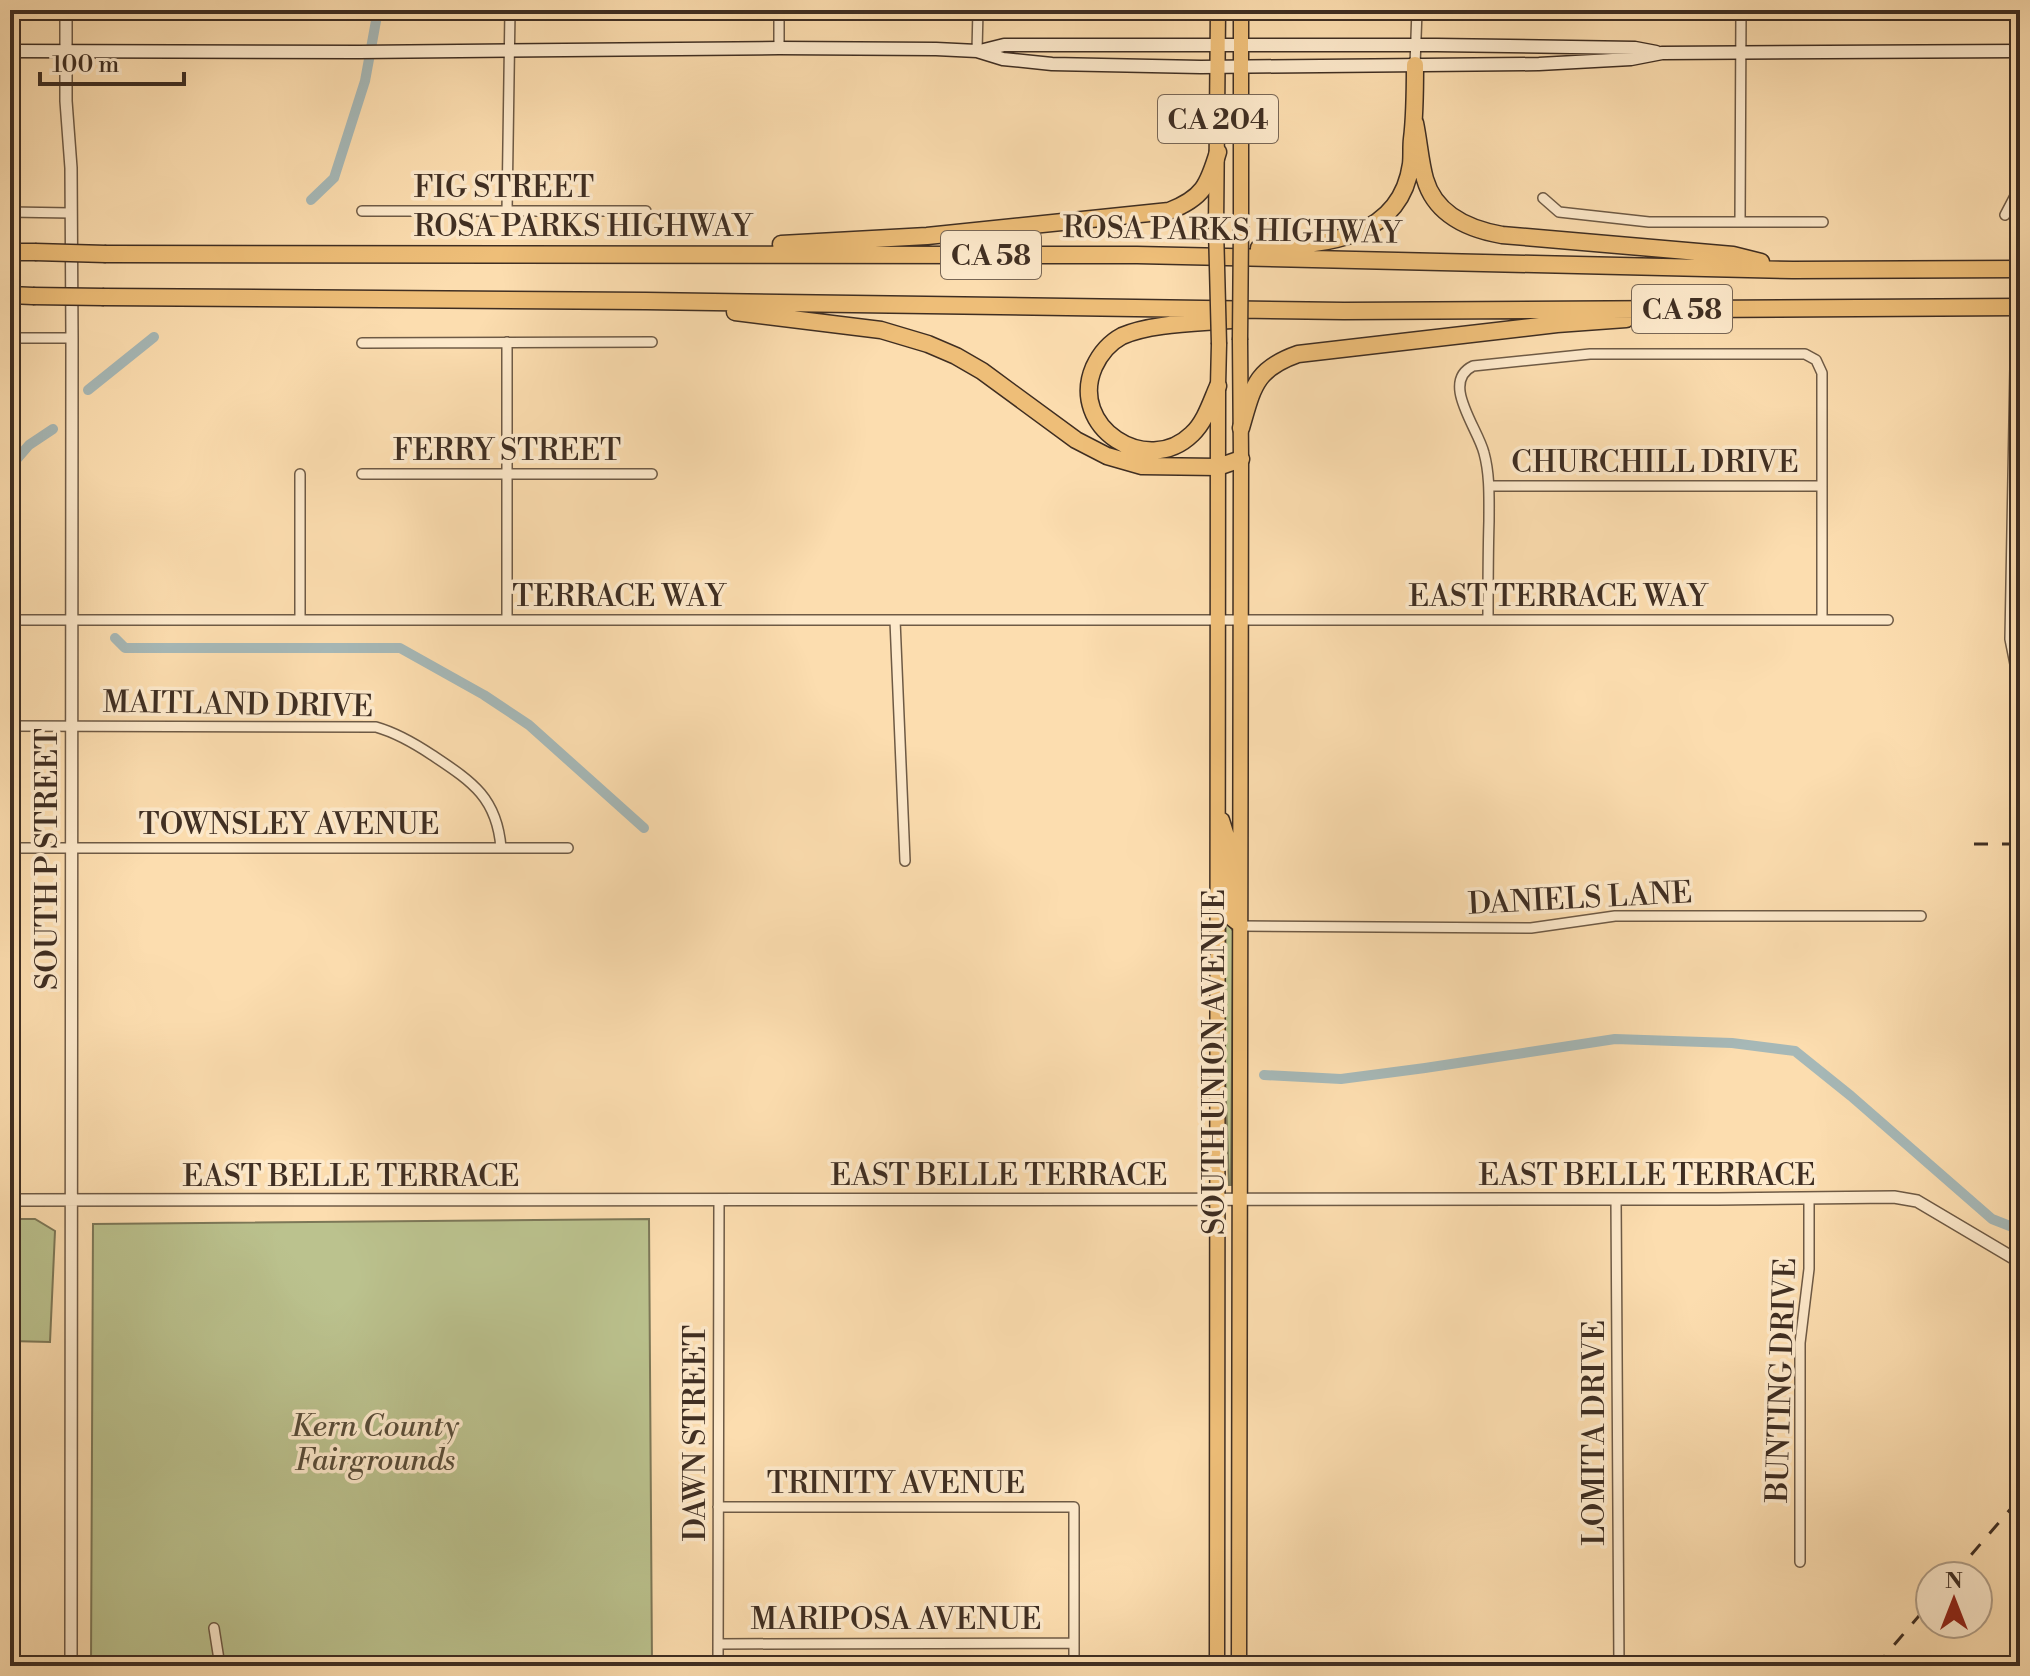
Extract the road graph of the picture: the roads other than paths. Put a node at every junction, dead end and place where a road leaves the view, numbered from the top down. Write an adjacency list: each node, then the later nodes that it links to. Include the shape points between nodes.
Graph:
1 (66, 10): 17 (street, SOUTH P STREET)
2 (510, 10): 13 (street)
3 (779, 10): 12 (street)
4 (978, 10): 15 (street)
5 (1218, 10): 10 (main road, CA 204)
6 (1241, 10): 11 (main road, CA 204)
7 (1417, 10): 9 (street)
8 (1741, 10): 19 (street)
9 (1416, 45): 11 (main road); 18 (main road, via 1559,45); 20 (street)
10 (1218, 46): 11 (main road); 15 (main road, via 1004,45); 21 (main road, CA 204)
11 (1241, 46): 22 (main road, CA 204)
12 (779, 48): 13 (main road); 15 (main road)
13 (510, 50): 17 (main road); 27 (street)
14 (10, 51): 17 (main road)
15 (977, 51): 21 (main road, via 1052,64)
16 (2018, 51): 19 (main road); 31 (street, via 2017,192)
17 (66, 52): 30 (street, SOUTH P STREET)
18 (1662, 53): 19 (main road); 20 (main road, via 1551,64)
19 (1741, 53): 32 (street)
20 (1415, 65): 22 (main road); 23 (highway)
21 (1218, 66): 22 (main road); 24 (main road, CA 204)
22 (1241, 66): 51 (main road, CA 204, bridge)
23 (1415, 123): 36 (highway, via 1402,192 1364,231 1294,246); 38 (highway, via 1429,190 1443,209 1467,226 1502,235 1733,255)
24 (1218, 152): 35 (highway, via 1203,189 1182,206 1159,213 927,236); 50 (main road, CA 204, bridge)
25 (1543, 198): 32 (street, via 1559,212 1649,222)
26 (362, 211): 27 (street, FIG STREET)
27 (507, 211): 28 (street, FIG STREET)
28 (646, 211)
29 (10, 212): 30 (street)
30 (71, 213): 45 (street, SOUTH P STREET)
31 (2005, 215)
32 (1740, 222): 33 (street)
33 (1823, 222)
34 (10, 252): 35 (highway, ROSA PARKS HIGHWAY / CA 58, bridge)
35 (652, 254): 36 (highway, ROSA PARKS HIGHWAY / CA 58)
36 (1137, 255): 38 (highway, ROSA PARKS HIGHWAY / CA 58)
37 (2020, 269): 38 (highway, ROSA PARKS HIGHWAY / CA 58)
38 (1793, 270)
39 (10, 295): 40 (highway, CA 58, bridge)
40 (646, 301): 43 (highway, CA 58); 53 (highway, via 905,336 982,371 1076,440 1107,456 1142,466)
41 (2020, 307): 42 (highway, CA 58)
42 (1775, 308): 43 (highway, CA 58); 51 (highway, via 1557,324 1298,354 1264,372)
43 (1344, 311): 50 (highway, via 1136,331 1118,338 1099,356 1089,404 1099,424 1117,440 1138,450 1161,449 1192,434)
44 (10, 338): 45 (street)
45 (72, 338): 63 (street, SOUTH P STREET)
46 (507, 342): 47 (street); 48 (street); 56 (street)
47 (652, 342)
48 (362, 343)
49 (2020, 359): 69 (street, via 2015,368 2010,639)
50 (1218, 386): 53 (main road, SOUTH UNION AVENUE)
51 (1241, 428): 52 (main road, CA 204)
52 (1241, 459): 53 (highway); 60 (main road, SOUTH UNION AVENUE)
53 (1218, 467): 60 (main road, SOUTH UNION AVENUE)
54 (300, 474): 64 (street)
55 (362, 474): 56 (street, FERRY STREET)
56 (507, 474): 57 (street, FERRY STREET); 65 (street)
57 (652, 474)
58 (1489, 486): 59 (street, CHURCHILL DRIVE); 59 (street, via 1484,451 1458,389 1461,374 1473,366 1582,354 1805,354 1816,360 1822,373); 61 (street)
59 (1822, 486): 67 (street)
60 (1229, 619): 61 (street, EAST TERRACE WAY); 66 (street, TERRACE WAY); 72 (main road, SOUTH UNION AVENUE); 79 (main road, SOUTH UNION AVENUE)
61 (1488, 619): 67 (street, EAST TERRACE WAY)
62 (10, 620): 63 (street, TERRACE WAY)
63 (72, 620): 64 (street, TERRACE WAY); 71 (street, SOUTH P STREET)
64 (300, 620): 65 (street, TERRACE WAY)
65 (507, 620): 66 (street, TERRACE WAY)
66 (895, 620): 77 (street)
67 (1822, 620): 68 (street, EAST TERRACE WAY)
68 (1888, 620)
69 (2020, 666)
70 (10, 726): 71 (street, MAITLAND DRIVE)
71 (71, 726): 74 (street, SOUTH P STREET); 75 (street, MAITLAND DRIVE, via 359,726 390,731 475,785 493,810)
72 (1218, 813): 79 (main road, via 1228,839 1230,913); 80 (main road, SOUTH UNION AVENUE)
73 (10, 848): 74 (street, TOWNSLEY AVENUE)
74 (71, 848): 75 (street, TOWNSLEY AVENUE); 85 (street, SOUTH P STREET)
75 (501, 848): 76 (street, TOWNSLEY AVENUE)
76 (568, 848)
77 (905, 861)
78 (1921, 916): 79 (street, DANIELS LANE, via 1615,916 1531,928)
79 (1241, 926): 81 (main road, SOUTH UNION AVENUE)
80 (1217, 1199): 81 (street, EAST BELLE TERRACE); 86 (street, EAST BELLE TERRACE); 97 (main road, SOUTH UNION AVENUE)
81 (1240, 1199): 82 (street, EAST BELLE TERRACE); 98 (main road, SOUTH UNION AVENUE)
82 (1616, 1199): 83 (street, EAST BELLE TERRACE); 99 (street, LOMITA DRIVE)
83 (1809, 1199): 87 (street, EAST BELLE TERRACE, via 1917,1201); 89 (street, BUNTING DRIVE, via 1809,1269 1800,1343)
84 (10, 1200): 85 (street, EAST BELLE TERRACE)
85 (71, 1200): 86 (street, EAST BELLE TERRACE); 93 (street, SOUTH P STREET)
86 (719, 1200): 88 (street, DAWN STREET)
87 (2020, 1262)
88 (718, 1507): 91 (street, TRINITY AVENUE, via 1074,1507); 92 (street, DAWN STREET)
89 (1800, 1562)
90 (214, 1628): 94 (street)
91 (1074, 1643): 92 (street, MARIPOSA AVENUE); 96 (street)
92 (718, 1644): 95 (street, DAWN STREET)
93 (71, 1666)
94 (220, 1666)
95 (718, 1666)
96 (1074, 1666)
97 (1217, 1666)
98 (1239, 1666)
99 (1619, 1666)

